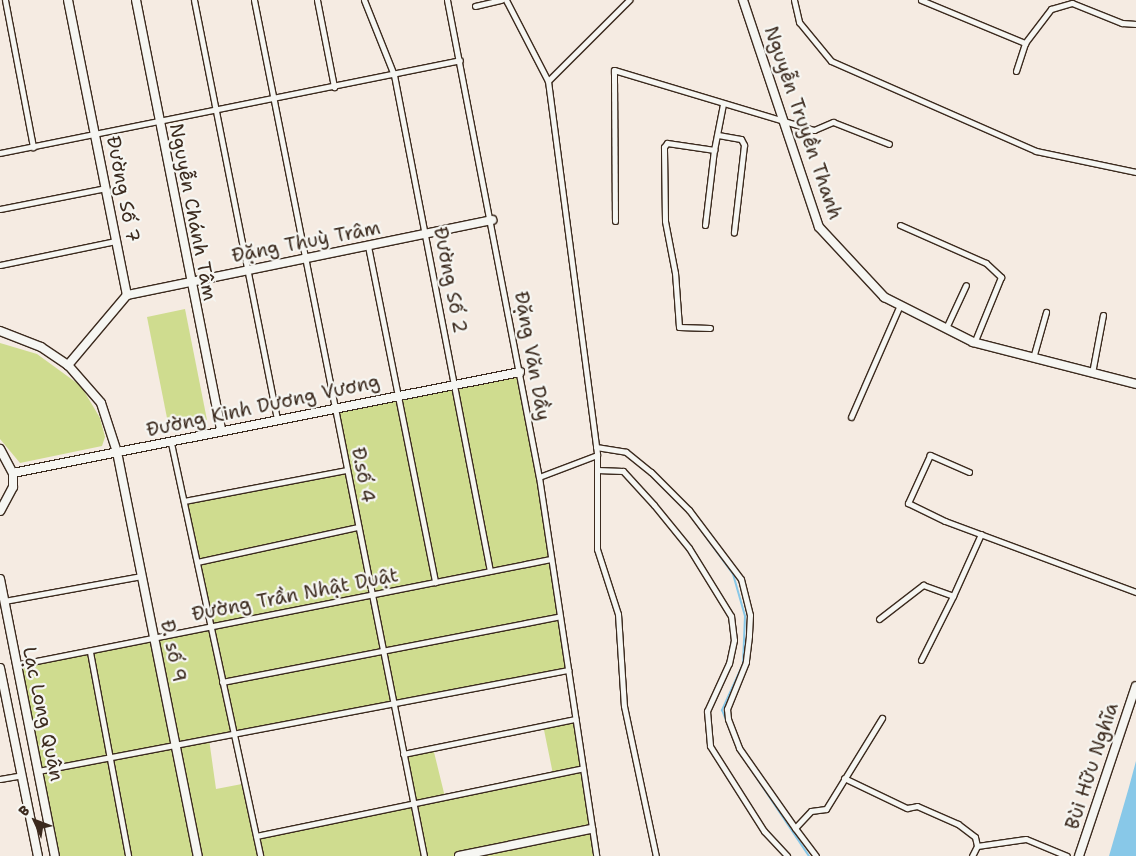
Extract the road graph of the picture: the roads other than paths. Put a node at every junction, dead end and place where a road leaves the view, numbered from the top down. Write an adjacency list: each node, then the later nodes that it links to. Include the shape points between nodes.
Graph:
1 (5, 0): 31 (street)
2 (68, 0): 28 (street, Đường Số 7)
3 (136, 0): 27 (street, Nguyễn Chánh Tâm)
4 (194, 0): 25 (street)
5 (254, 0): 23 (street, Đ.số 4)
6 (317, 0): 22 (street)
7 (364, 0): 20 (street, Đường Số 2)
8 (447, 0): 18 (street, Đặng Văn Dầy)
9 (501, 0): 15 (street)
10 (506, 0): 21 (street)
11 (629, 0): 21 (street)
12 (743, 0): 26 (street, Nguyễn Truyền Thanh)
13 (794, 0): 34 (street, via 799,22 831,62 1036,151)
14 (921, 0): 17 (street)
15 (475, 6)
16 (1136, 24): 17 (street, via 1122,23 1072,3 1051,9)
17 (1025, 43): 19 (street)
18 (460, 60): 20 (street); 37 (street, Đặng Văn Dầy)
19 (1016, 71)
20 (394, 74): 22 (street); 42 (street, Đường Số 2)
21 (548, 81): 70 (street)
22 (334, 86): 23 (street)
23 (274, 99): 25 (street); 45 (street, Đ.số 4)
24 (723, 104): 26 (street); 29 (street); 38 (street, via 614,70)
25 (217, 110): 27 (street); 47 (street)
26 (782, 121): 30 (street, via 814,130 833,122); 51 (street, Nguyễn Truyền Thanh, via 818,227 884,297)
27 (158, 122): 28 (street); 48 (street, Nguyễn Chánh Tâm)
28 (95, 134): 31 (street); 35 (street, Đường Số 7)
29 (718, 135): 32 (street); 41 (street, via 741,139 744,145)
30 (889, 144)
31 (33, 147): 33 (street)
32 (714, 150): 39 (street); 54 (street, via 667,144 664,147 665,221 679,327)
33 (0, 153)
34 (1136, 172)
35 (106, 188): 36 (street); 43 (street, Đường Số 7)
36 (0, 209)
37 (492, 220): 42 (street, Đặng Thuỳ Trâm); 60 (street, Đặng Văn Dầy)
38 (615, 221)
39 (705, 225)
40 (900, 225): 57 (street, via 986,262 1001,277)
41 (734, 232)
42 (427, 234): 44 (street, Đặng Thuỳ Trâm); 62 (street, Đường Số 2)
43 (116, 241): 46 (street); 50 (street, Đường Số 7)
44 (368, 246): 45 (street, Đặng Thuỳ Trâm); 64 (street)
45 (306, 259): 47 (street, Đặng Thuỳ Trâm); 65 (street, Đ.số 4)
46 (0, 265)
47 (248, 270): 48 (street, Đặng Thuỳ Trâm); 67 (street)
48 (190, 282): 50 (street, Đặng Thuỳ Trâm); 68 (street, Nguyễn Chánh Tâm)
49 (966, 285): 55 (street)
50 (128, 295): 59 (street)
51 (900, 305): 55 (street, Nguyễn Truyền Thanh); 66 (street)
52 (1046, 312): 58 (street)
53 (1103, 315): 61 (street)
54 (710, 328)
55 (946, 328): 57 (street, Nguyễn Truyền Thanh)
56 (0, 331): 59 (street, Đ. số 9, via 41,347)
57 (974, 342): 58 (street, Nguyễn Truyền Thanh)
58 (1033, 358): 61 (street, Nguyễn Truyền Thanh)
59 (68, 365): 72 (street, Đ. số 9, via 100,403)
60 (520, 372): 62 (street, Đường Kinh Dương Vương); 78 (street, Đặng Văn Dầy)
61 (1092, 373): 63 (street, Nguyễn Truyền Thanh)
62 (455, 384): 64 (street, Đường Kinh Dương Vương); 85 (street, Đường Số 2)
63 (1136, 384)
64 (398, 395): 65 (street, Đường Kinh Dương Vương); 88 (street)
65 (334, 407): 67 (street, Đường Kinh Dương Vương); 74 (street, Đ.số 4)
66 (851, 417)
67 (277, 420): 68 (street, Đường Kinh Dương Vương)
68 (221, 431): 69 (street, Đường Kinh Dương Vương)
69 (171, 443): 72 (street, Đường Kinh Dương Vương); 79 (street)
70 (596, 447): 73 (street); 118 (street, via 626,452 651,472 689,510 741,579 750,615 747,654 727,708 728,719 740,748)
71 (0, 449): 77 (street)
72 (117, 452): 77 (street, Đường Kinh Dương Vương); 86 (street, Đ. số 9)
73 (597, 455): 75 (street); 78 (street)
74 (347, 470): 79 (street); 81 (street, Đ.số 4)
75 (597, 470): 131 (street, via 597,549 618,614 624,706); 132 (street, via 624,471 689,548 730,616 734,640 729,663 707,711 710,746 764,831)
76 (969, 472): 82 (street, via 930,455 908,503)
77 (12, 473): 80 (street, via 13,487)
78 (539, 478): 83 (street, Đặng Văn Dầy)
79 (184, 501): 84 (street)
80 (0, 511)
81 (358, 527): 84 (street); 90 (street, Đ.số 4)
82 (981, 534): 89 (street); 91 (street)
83 (551, 559): 85 (street, Đường Trần Nhật Duật); 93 (street, Đặng Văn Dầy)
84 (197, 562): 95 (street)
85 (490, 571): 88 (street, Đường Trần Nhật Duật)
86 (142, 576): 92 (street); 96 (street, Đ. số 9)
87 (0, 579): 92 (street, Lạc Long Quân)
88 (435, 582): 90 (street, Đường Trần Nhật Duật)
89 (1136, 592)
90 (372, 595): 95 (street, Đường Trần Nhật Duật); 97 (street, Đ.số 4)
91 (953, 596): 94 (street, via 923,585); 99 (street)
92 (2, 602): 100 (street, Lạc Long Quân)
93 (560, 616): 97 (street); 102 (street, Đặng Văn Dầy)
94 (878, 619)
95 (210, 628): 96 (street, Đường Trần Nhật Duật); 103 (street)
96 (153, 639): 98 (street, Đường Trần Nhật Duật); 109 (street, Đ. số 9)
97 (383, 651): 103 (street); 105 (street, Đ.số 4)
98 (90, 652): 100 (street, Đường Trần Nhật Duật); 111 (street)
99 (920, 660)
100 (16, 665): 101 (street); 113 (street, Lạc Long Quân)
101 (0, 668): 114 (street, Lạc Long Quân)
102 (568, 670): 105 (street); 107 (street, Đặng Văn Dầy)
103 (222, 682): 108 (street)
104 (1136, 686): 122 (street, Bùi Hữu Nghĩa)
105 (393, 701): 108 (street); 110 (street, Đ.số 4)
106 (882, 718): 115 (street)
107 (575, 719): 110 (street); 112 (street, Đặng Văn Dầy)
108 (236, 733): 109 (street); 120 (street)
109 (176, 744): 111 (street); 126 (street, Đ. số 9)
110 (403, 754): 117 (street, Đ.số 4)
111 (109, 756): 113 (street); 125 (street)
112 (583, 768): 117 (street); 119 (street, Đặng Văn Dầy)
113 (38, 771): 114 (street); 124 (street, Lạc Long Quân)
114 (22, 774): 116 (street); 123 (street, Lạc Long Quân)
115 (844, 778): 118 (street, via 826,809 811,811); 121 (street, via 908,808 917,806 958,824 975,837)
116 (0, 779)
117 (413, 803): 120 (street); 128 (street, Đ.số 4)
118 (795, 828): 133 (street)
119 (591, 829): 129 (street); 130 (street, Đặng Văn Dầy)
120 (256, 836): 127 (street)
121 (977, 846): 134 (street); 135 (street, via 1026,840)
122 (1077, 855)
123 (38, 856)
124 (55, 856)
125 (128, 856)
126 (198, 856)
127 (260, 856)
128 (424, 856)
129 (459, 856)
130 (596, 856)
131 (656, 856)
132 (787, 856)
133 (816, 856)
134 (972, 856)
135 (1067, 856)

